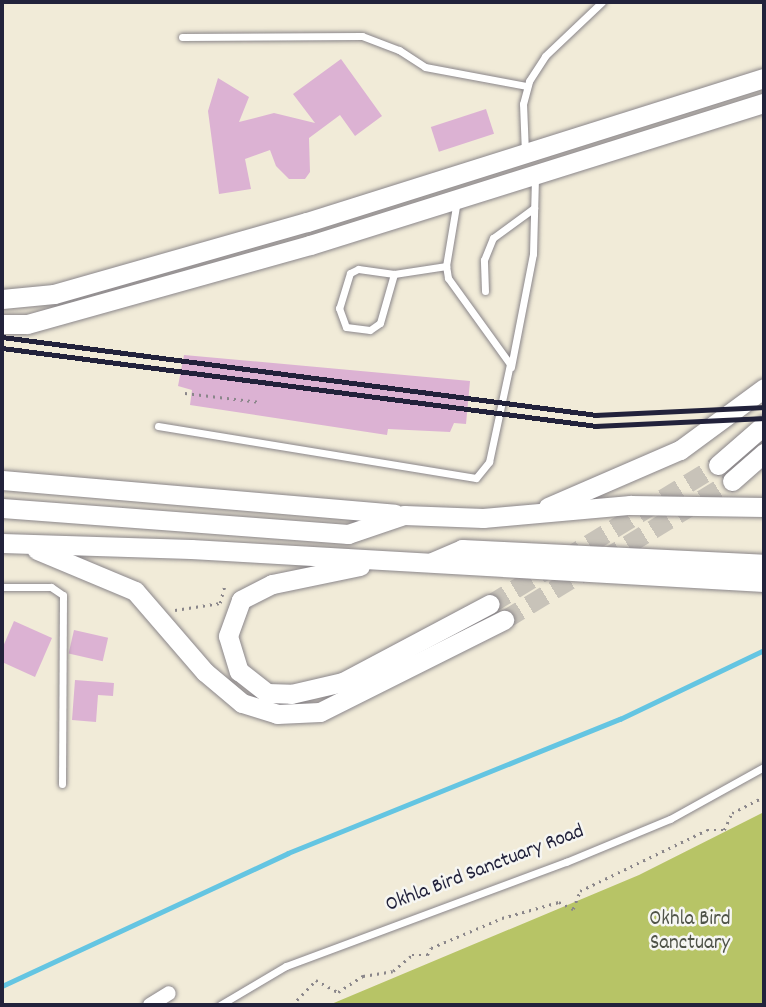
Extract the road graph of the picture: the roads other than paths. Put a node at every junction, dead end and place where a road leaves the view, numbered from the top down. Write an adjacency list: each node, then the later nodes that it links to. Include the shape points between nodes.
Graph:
1 (603, 2): 4 (lane, via 545,56)
2 (181, 37): 4 (lane, via 362,36 399,50 425,67)
3 (764, 78): 6 (main road)
4 (527, 86): 6 (lane)
5 (764, 103): 7 (main road)
6 (525, 153): 13 (main road, via 54,294)
7 (535, 174): 8 (main road); 9 (lane)
8 (458, 198): 10 (lane); 14 (main road, via 297,249 27,324)
9 (534, 208): 12 (lane, via 493,238 484,260); 15 (lane, via 533,254)
10 (446, 266): 11 (lane); 15 (lane, via 453,288 506,356)
11 (394, 274): 11 (lane, via 380,323 370,330 346,327 339,308 350,273 358,269)
12 (485, 290)
13 (2, 299)
14 (2, 324)
15 (510, 371): 18 (lane, via 489,462 476,478)
16 (764, 388): 26 (main road, via 680,450)
17 (764, 425): 20 (main road)
18 (158, 426)
19 (764, 453): 22 (main road)
20 (718, 465)
21 (2, 480): 25 (main road)
22 (732, 481)
23 (5, 506): 25 (main road, via 348,534)
24 (764, 507): 26 (main road, via 630,505)
25 (404, 515): 26 (main road)
26 (531, 515)
27 (2, 543): 28 (main road)
28 (26, 545): 29 (main road); 35 (main road, via 135,591 205,671 242,703 277,714 320,712)
29 (385, 561): 31 (main road, via 430,564 462,549); 34 (main road, via 272,584 241,600 228,636 239,671 267,693 291,694 343,682)
30 (764, 564): 31 (main road)
31 (711, 571): 32 (main road)
32 (764, 582)
33 (2, 587): 37 (lane, via 51,587 63,595)
34 (490, 604)
35 (504, 620)
36 (764, 767): 40 (lane, Okhla Bird Sanctuary Road, via 670,818 577,858 286,966)
37 (62, 784)
38 (169, 993): 39 (street)
39 (150, 1005)
40 (220, 1005)

